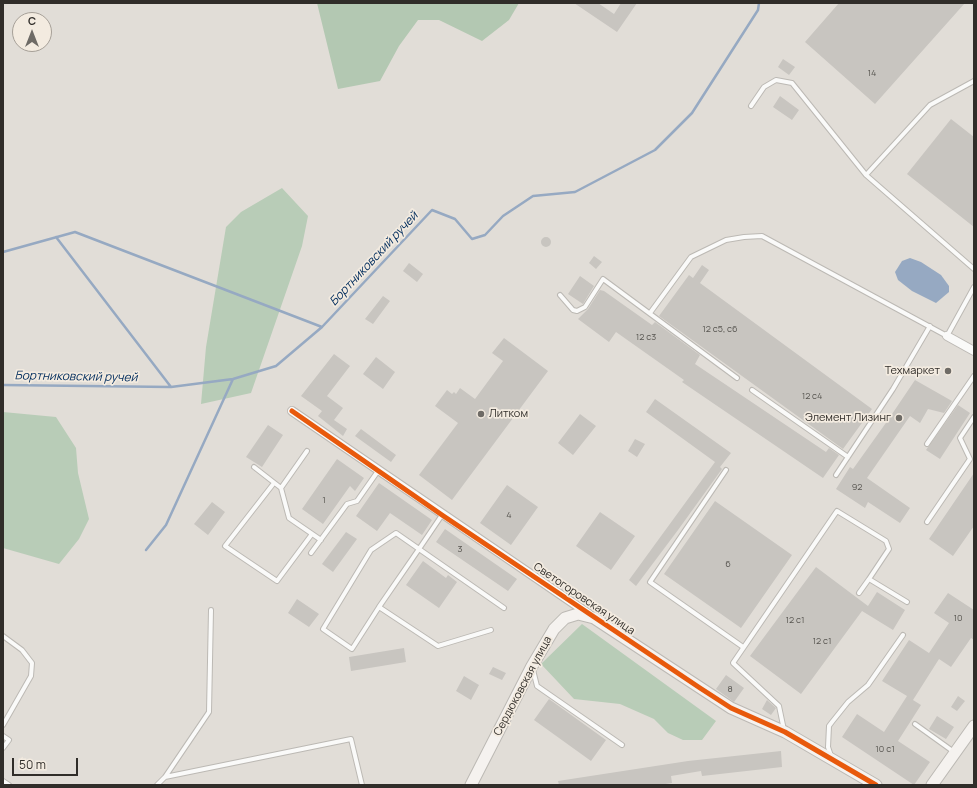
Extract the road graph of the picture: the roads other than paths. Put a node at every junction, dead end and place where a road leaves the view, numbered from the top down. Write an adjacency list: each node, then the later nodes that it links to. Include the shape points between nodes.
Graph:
1 (974, 81): 3 (lane, via 930,104)
2 (751, 106): 3 (lane, via 764,86 776,80 792,83)
3 (866, 175): 4 (lane)
4 (974, 269)
5 (974, 287): 9 (lane)
6 (560, 295): 7 (lane, via 573,310 578,311 585,307 603,279)
7 (650, 313): 8 (lane, via 691,257 726,240 762,236); 12 (lane)
8 (930, 326): 9 (lane); 18 (lane, via 893,389)
9 (947, 336): 10 (street)
10 (974, 351)
11 (974, 376): 16 (lane)
12 (737, 378)
13 (752, 390): 18 (lane)
14 (292, 411): 21 (street, Светогоровская улица)
15 (974, 417): 26 (lane, via 960,438 970,459)
16 (927, 444)
17 (307, 451): 24 (lane)
18 (848, 457): 22 (lane)
19 (254, 467): 23 (lane)
20 (726, 470): 41 (lane, via 650,582)
21 (378, 471): 25 (street, Светогоровская улица); 28 (lane, via 357,501 347,504)
22 (836, 475)
23 (274, 483): 24 (lane); 27 (lane, via 225,546 276,581)
24 (281, 488): 27 (lane, via 289,518)
25 (442, 515): 29 (lane); 37 (street, Светогоровская улица)
26 (927, 522)
27 (312, 534): 28 (lane)
28 (321, 540): 30 (lane)
29 (419, 549): 34 (lane); 34 (lane, via 396,534 371,550 324,629 352,649); 35 (lane)
30 (311, 553)
31 (869, 579): 32 (lane); 33 (lane); 41 (lane, via 889,549 886,541 837,512)
32 (859, 593)
33 (907, 602)
34 (378, 608): 38 (lane, via 438,646)
35 (504, 608)
36 (211, 610): 52 (lane, via 209,712)
37 (594, 618): 42 (street, Сердюковская улица, via 578,614 561,621); 46 (street, Светогоровская улица, via 731,708)
38 (491, 630)
39 (903, 635): 51 (lane, via 868,685 848,702 829,726 828,747)
40 (3, 636): 44 (lane, via 22,650 32,663 31,676)
41 (743, 647): 46 (lane, via 732,663 779,706)
42 (532, 666): 48 (lane, via 537,686); 57 (street, Сердюковская улица)
43 (914, 724): 50 (lane)
44 (3, 725)
45 (974, 726): 50 (street)
46 (785, 732): 51 (street, Светогоровская улица)
47 (3, 736): 49 (lane, via 9,740)
48 (622, 745)
49 (3, 748)
50 (956, 753): 59 (street)
51 (832, 758): 58 (street, Светогоровская улица)
52 (165, 776): 55 (lane); 56 (lane, via 351,739)
53 (3, 781): 54 (lane)
54 (9, 785)
55 (157, 785)
56 (362, 785)
57 (471, 785)
58 (876, 785)
59 (932, 785)

